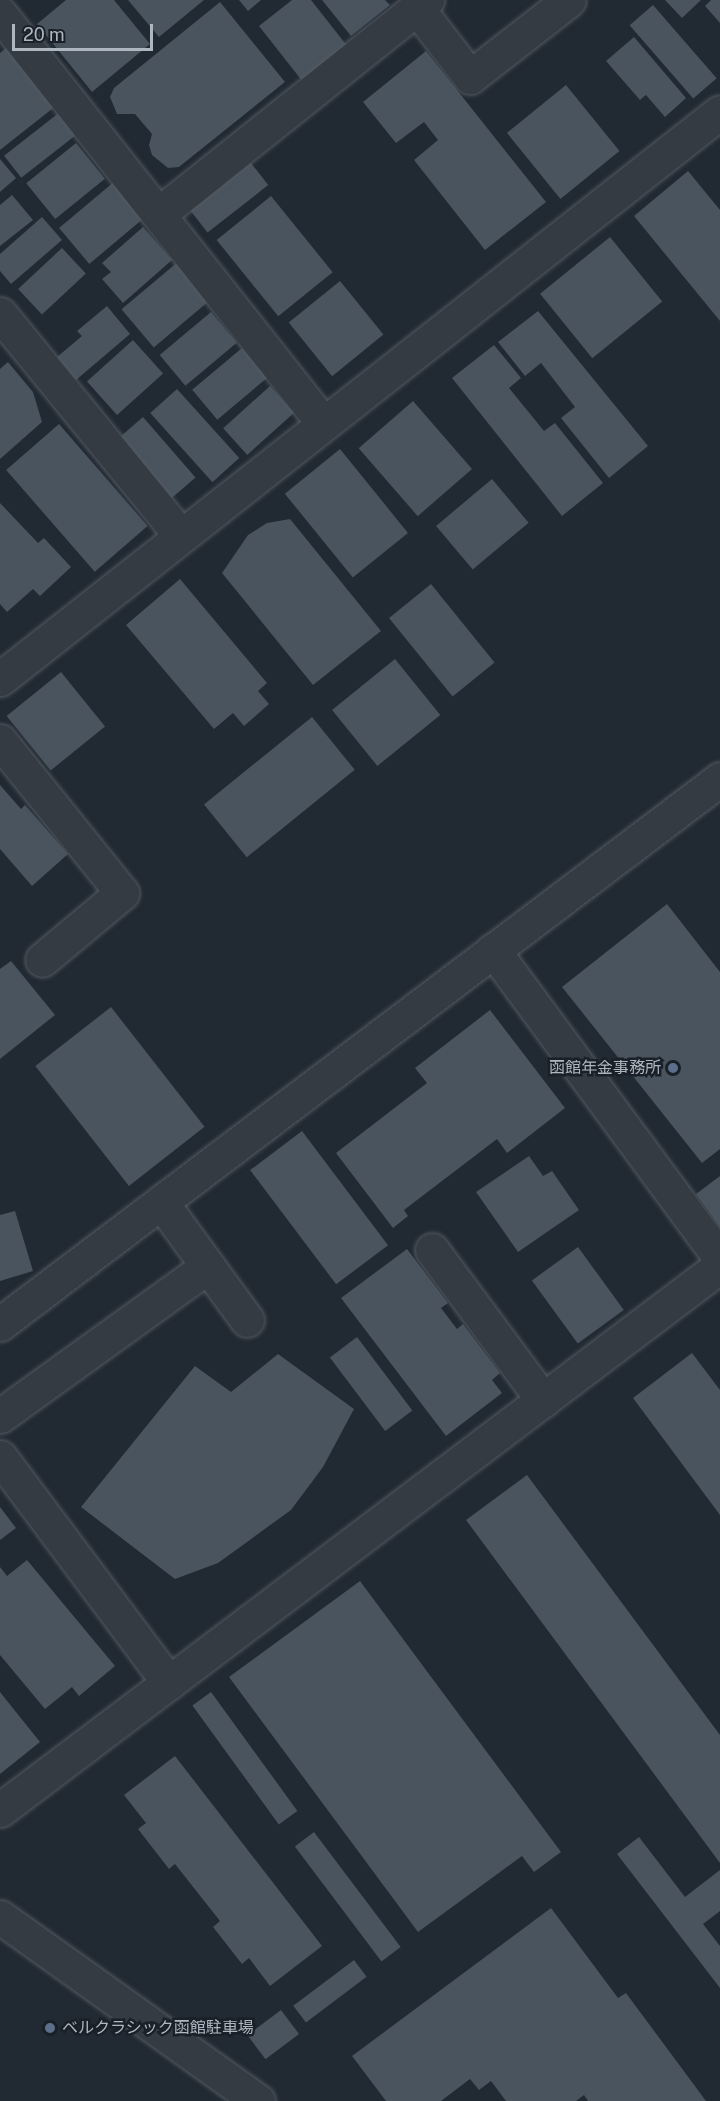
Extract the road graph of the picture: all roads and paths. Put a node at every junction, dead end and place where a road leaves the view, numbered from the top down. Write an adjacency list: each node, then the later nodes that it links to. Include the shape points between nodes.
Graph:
1 (569, 0): 2 (street, via 470,77)
2 (422, 4): 5 (street)
3 (0, 14): 5 (street)
4 (720, 112): 7 (street)
5 (160, 213): 7 (street)
6 (0, 314): 8 (street)
7 (323, 423): 8 (street)
8 (180, 535): 9 (street)
9 (0, 679)
10 (0, 741): 13 (street, via 122,893)
11 (720, 779): 12 (street)
12 (493, 950): 14 (street); 16 (street)
13 (42, 960)
14 (161, 1202): 17 (street); 20 (street)
15 (432, 1250): 21 (street)
16 (720, 1258)
17 (208, 1266): 19 (street); 22 (street)
18 (720, 1266): 21 (street)
19 (247, 1320)
20 (0, 1324)
21 (543, 1400): 24 (street)
22 (0, 1416)
23 (0, 1457): 24 (street)
24 (169, 1683): 25 (street)
25 (0, 1810)
26 (0, 1917): 27 (street)
27 (258, 2101)

